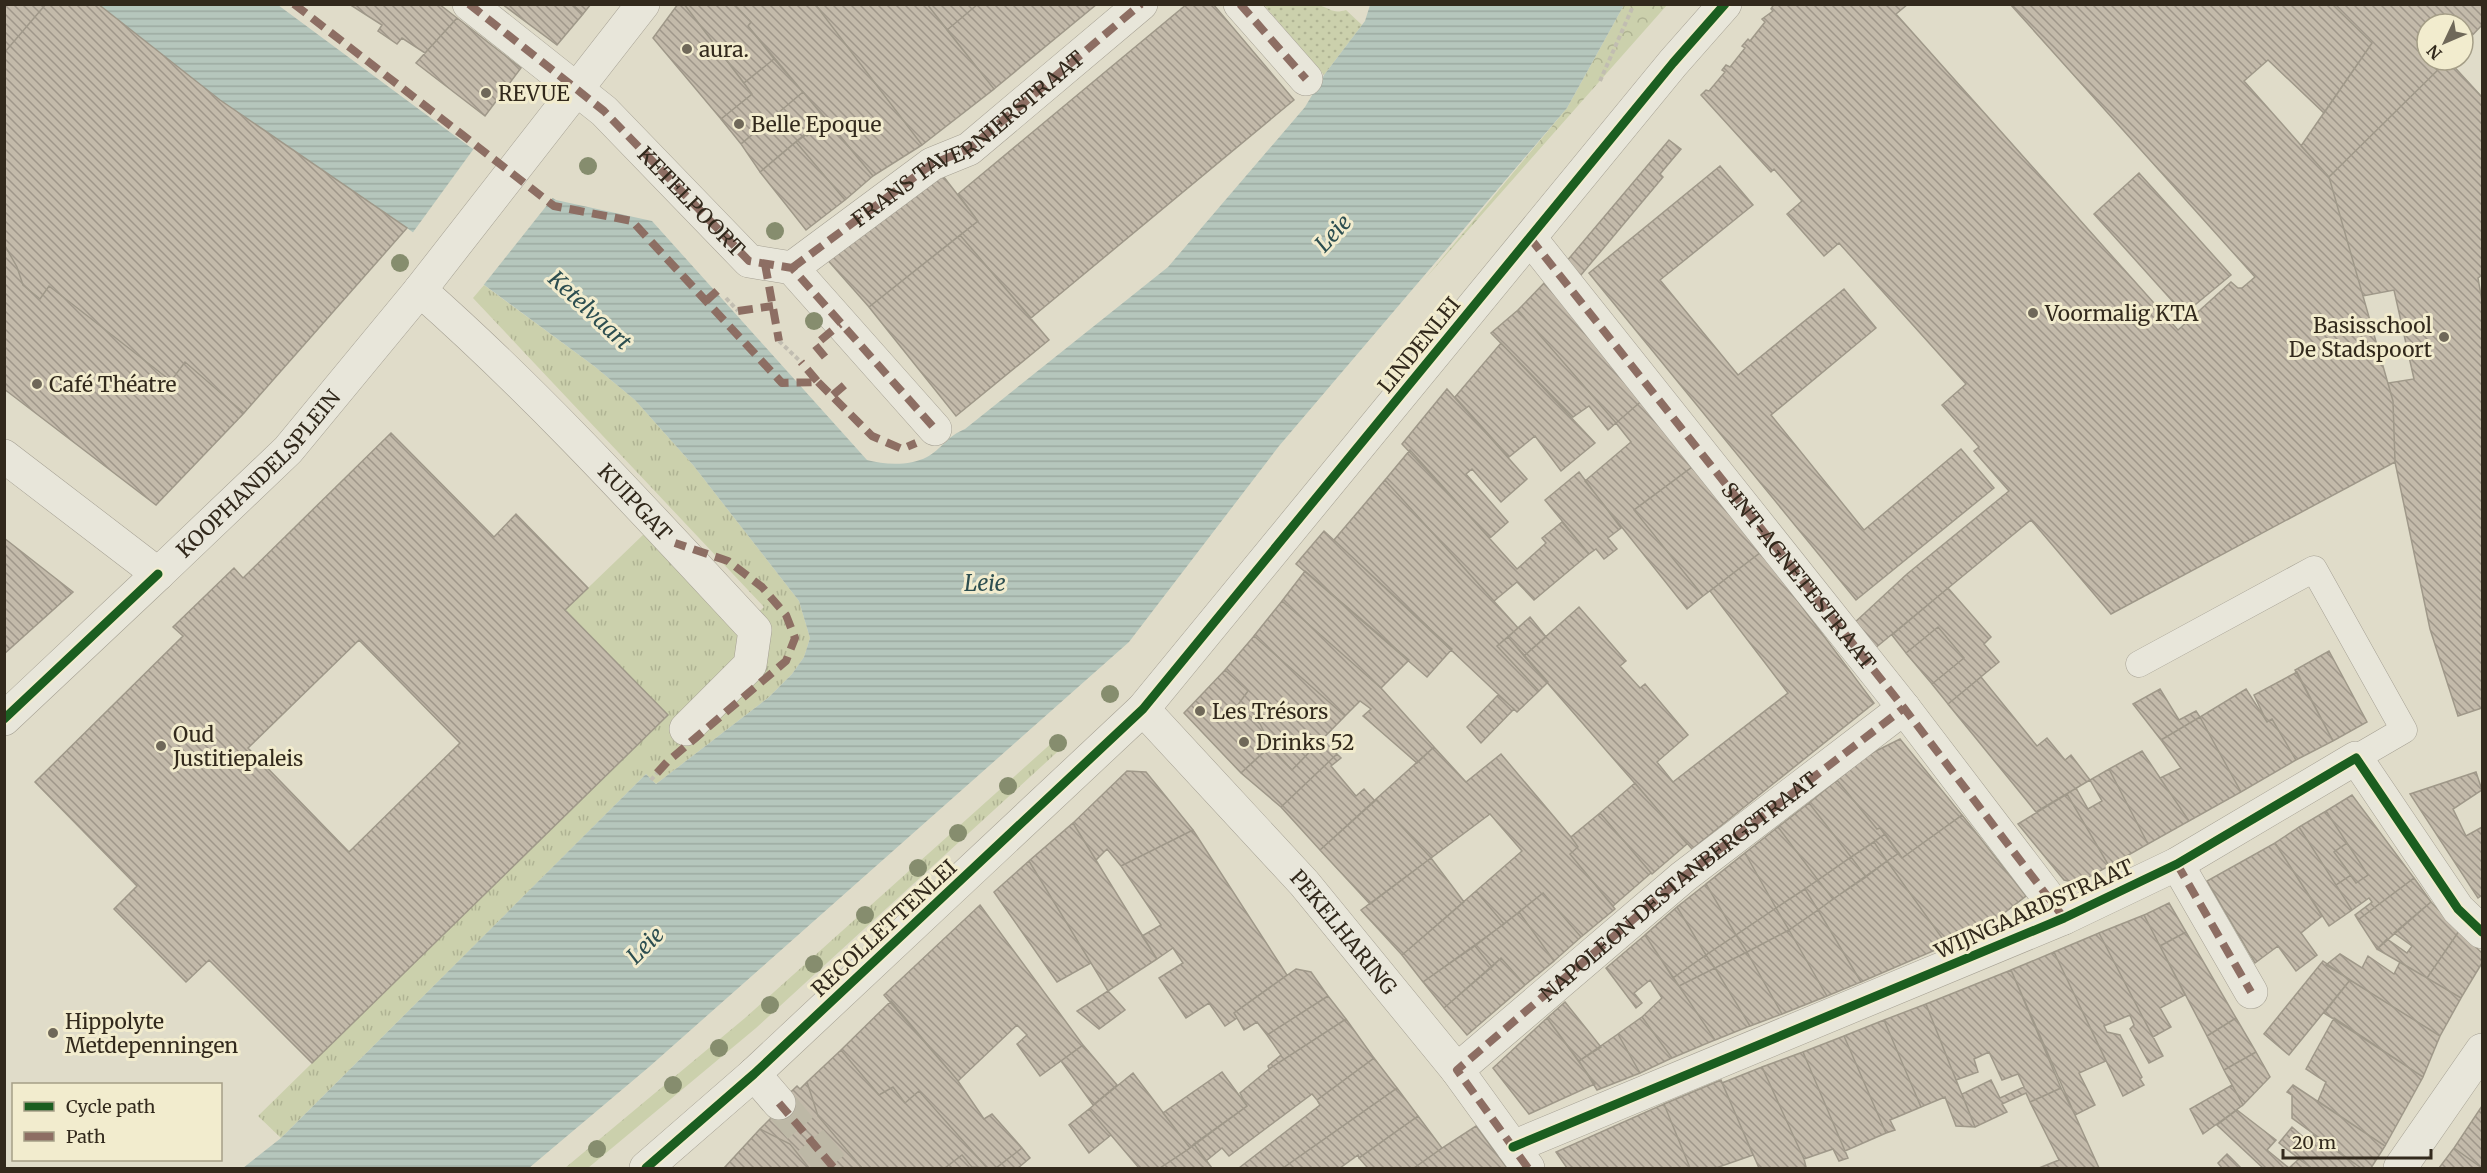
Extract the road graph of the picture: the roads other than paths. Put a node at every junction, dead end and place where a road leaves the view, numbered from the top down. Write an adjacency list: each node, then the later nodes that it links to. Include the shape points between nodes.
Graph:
1 (469, 4): 7 (street, KETELPOORT)
2 (643, 4): 7 (street, KOOPHANDELSPLEIN)
3 (1141, 4): 9 (street, FRANS TAVERNIERSTRAAT, via 969,149 932,164)
4 (1240, 4): 6 (street)
5 (1725, 4): 8 (street, LINDENLEI)
6 (1306, 79)
7 (575, 89): 9 (street, KETELPOORT, via 604,111 749,261); 10 (street, KOOPHANDELSPLEIN)
8 (1530, 238): 15 (street, SINT-AGNETESTRAAT); 16 (street, LINDENLEI)
9 (792, 268): 11 (street)
10 (420, 290): 13 (street, KOOPHANDELSPLEIN, via 288,450); 18 (street, KUIPGAT, via 642,508 755,630 750,665)
11 (935, 429)
12 (4, 456): 13 (street)
13 (158, 573): 17 (street, KOOPHANDELSPLEIN)
14 (2139, 664): 19 (lane, via 2313,569 2404,730)
15 (1904, 708): 21 (street, SINT-AGNETESTRAAT); 25 (street, NAPOLEON DESTANBERGSTRAAT, via 1683,877)
16 (1143, 709): 25 (street, PEKELHARING, via 1304,883); 26 (street, RECOLLETTENLEI)
17 (4, 719)
18 (686, 729)
19 (2356, 758): 20 (street, WIJNGAARDSTRAAT); 22 (street, via 2457,909)
20 (2177, 864): 21 (street, WIJNGAARDSTRAAT); 23 (street)
21 (2064, 918): 28 (street, WIJNGAARDSTRAAT)
22 (2482, 932)
23 (2251, 992)
24 (2482, 1050): 30 (street)
25 (1457, 1070): 28 (street, PEKELHARING)
26 (754, 1074): 27 (street); 29 (street, RECOLLETTENLEI)
27 (779, 1103)
28 (1521, 1158)
29 (646, 1168)
30 (2400, 1168)

